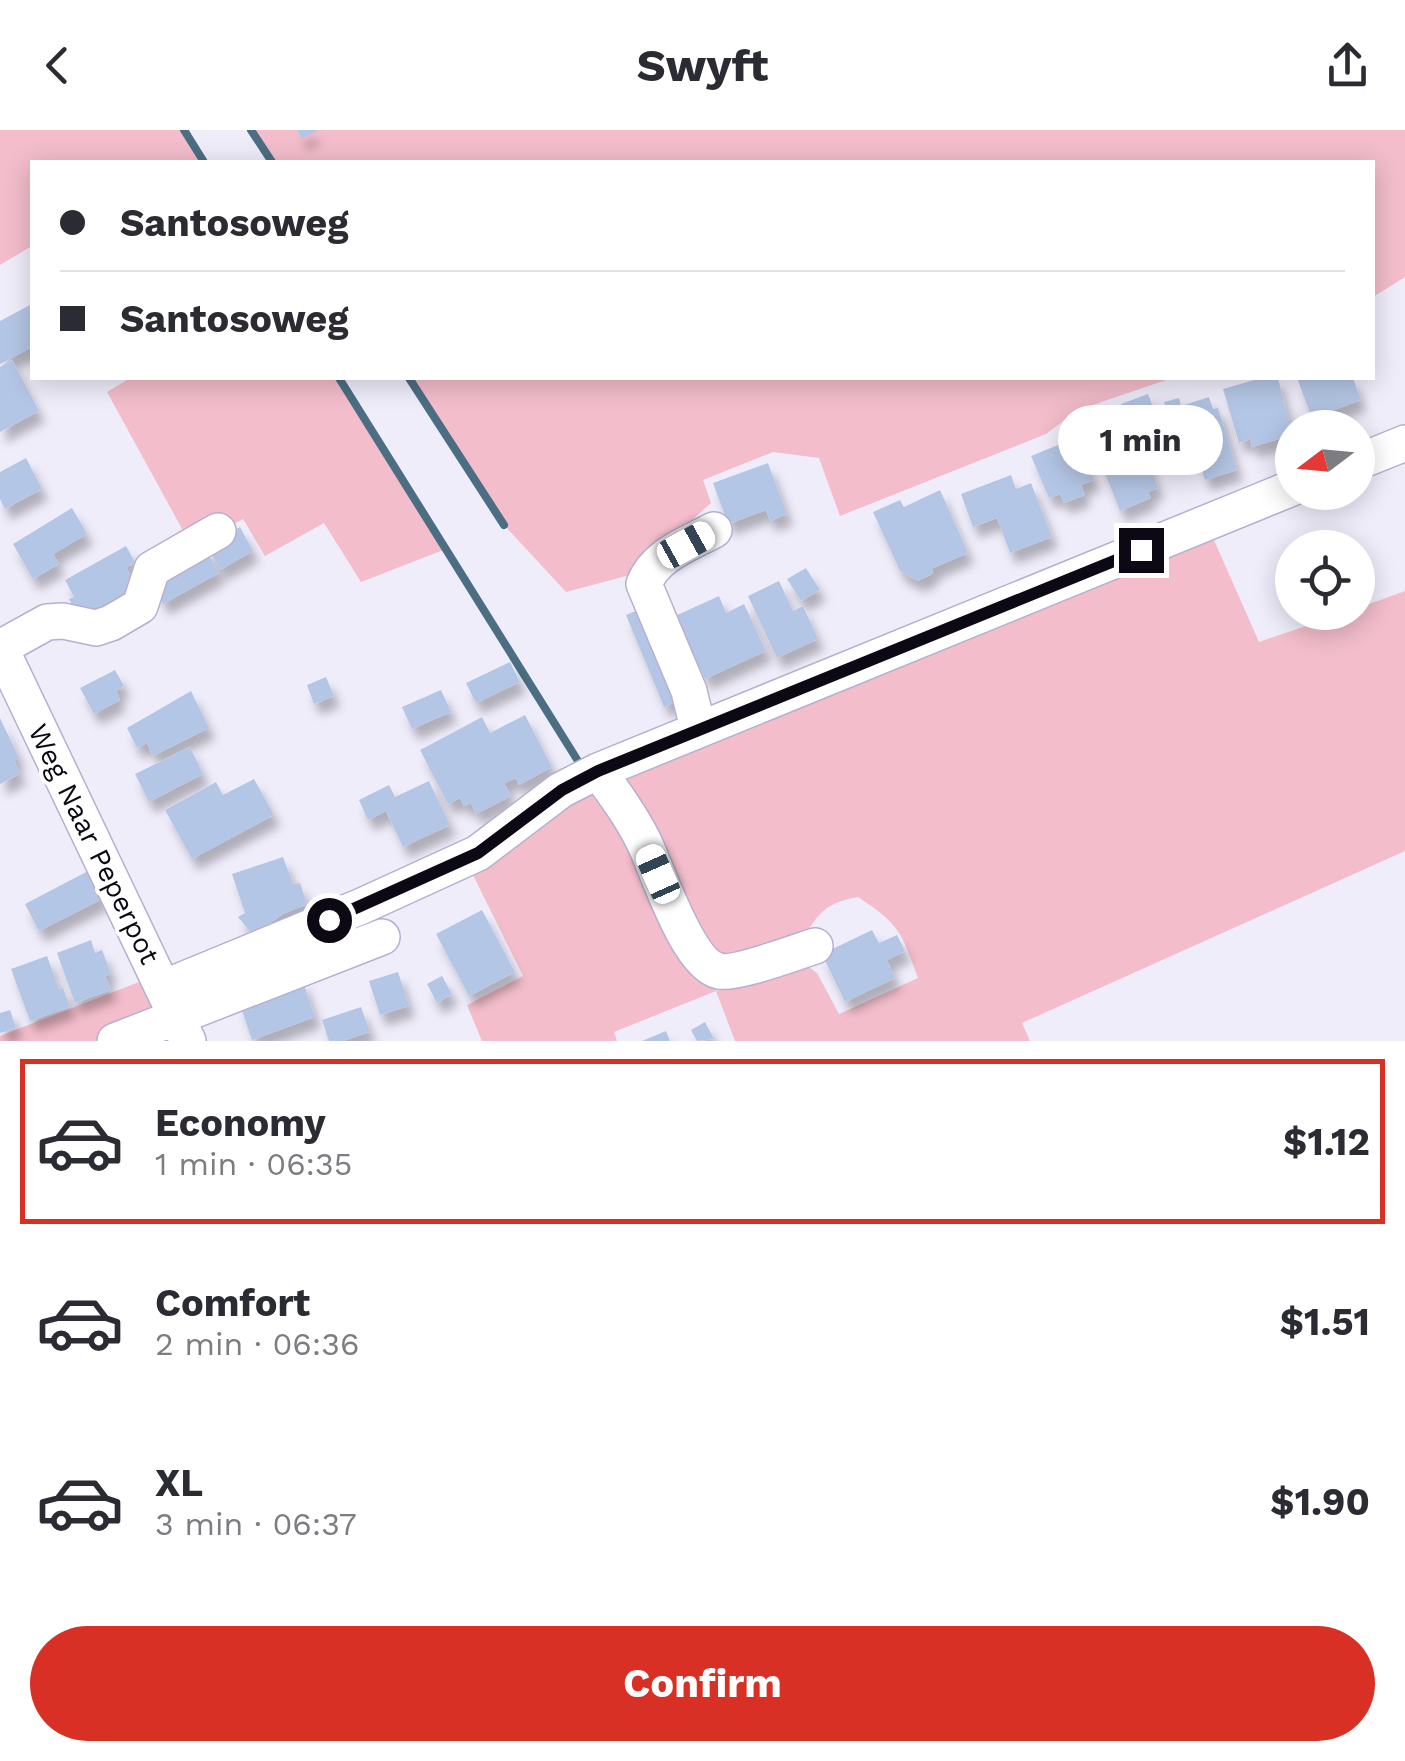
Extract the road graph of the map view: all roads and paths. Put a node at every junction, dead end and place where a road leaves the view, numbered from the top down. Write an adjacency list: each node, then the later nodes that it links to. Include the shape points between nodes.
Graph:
1 (1405, 443): 2 (street)
2 (1375, 455)
3 (1275, 495): 7 (street)
4 (218, 530): 6 (street, via 152,569 140,606 111,623 96,628 47,622)
5 (714, 530): 7 (street, via 658,561 644,584)
6 (0, 647): 11 (street, Weg Naar Peperpot)
7 (698, 728): 8 (street)
8 (598, 771): 10 (street, via 643,840 707,966 727,972); 11 (street, via 478,853 362,906)
9 (382, 937): 11 (street)
10 (815, 946)
11 (176, 1015): 12 (street)
12 (115, 1041)

